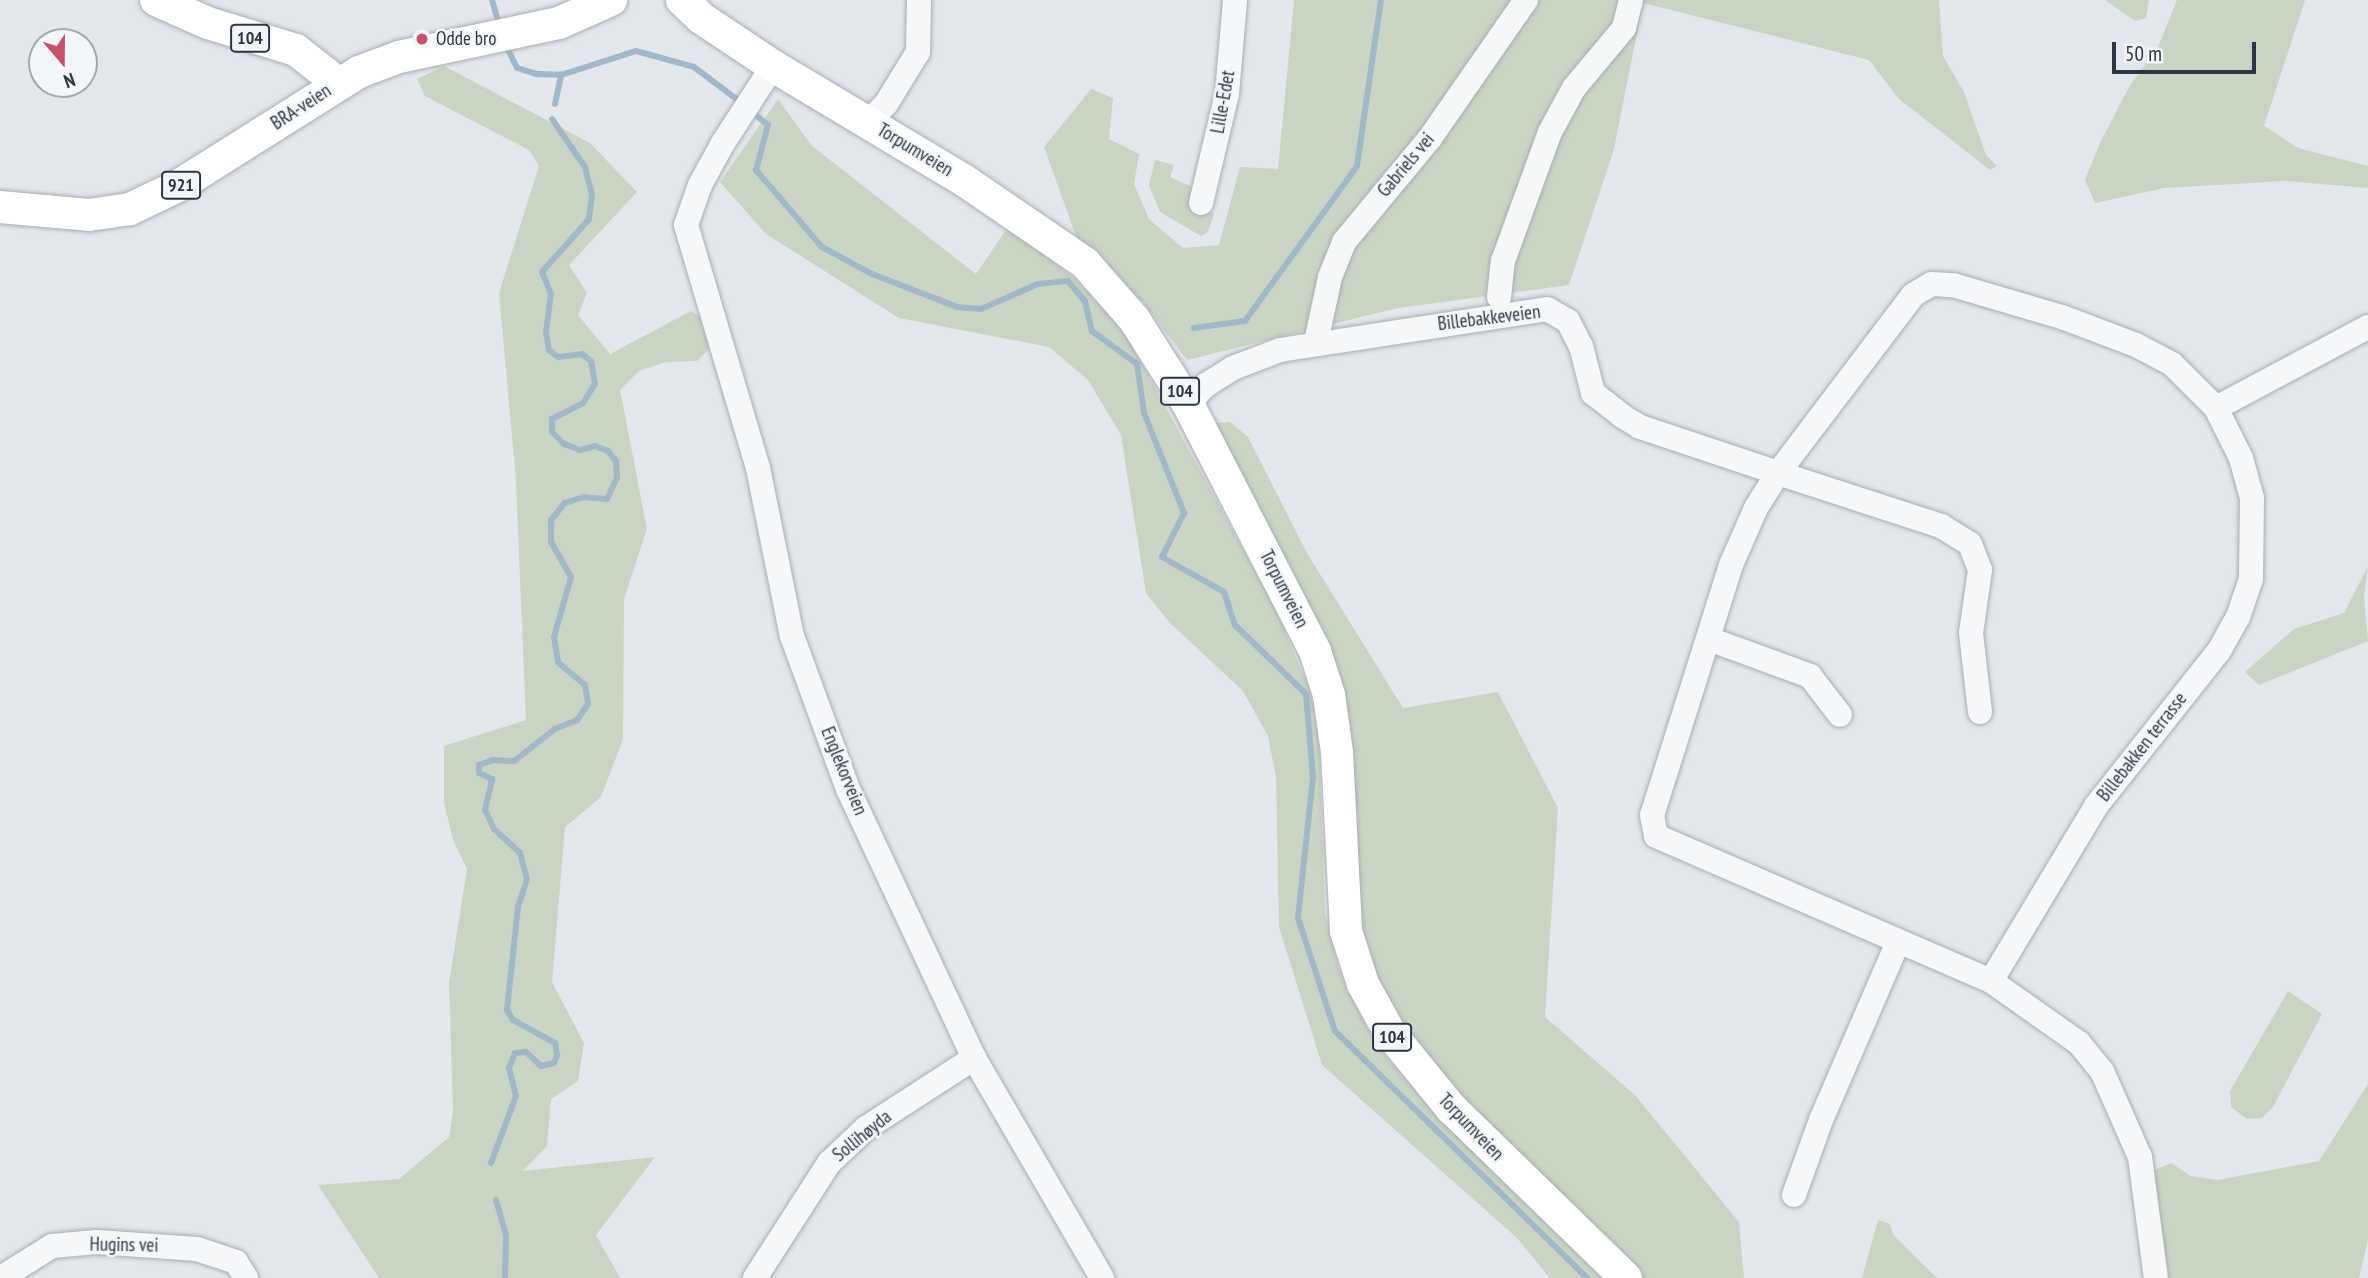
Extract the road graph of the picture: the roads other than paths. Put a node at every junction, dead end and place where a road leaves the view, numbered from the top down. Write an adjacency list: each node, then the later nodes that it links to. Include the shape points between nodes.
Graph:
1 (156, 0): 11 (main road, 104, via 234,33 296,50)
2 (611, 0): 11 (main road, BRA-veien, via 559,23 399,57)
3 (682, 0): 9 (main road, Torpumveien / 104, via 701,18)
4 (709, 0): 9 (main road, Torpumveien / 104)
5 (919, 0): 12 (street, via 918,52)
6 (1236, 0): 13 (street, Lille-Edet, via 1227,94)
7 (1526, 0): 17 (street, Gabriels vei, via 1430,138 1344,242 1330,277)
8 (1631, 0): 15 (street, via 1624,29 1574,88 1550,132 1503,261)
9 (732, 36): 10 (main road, Torpumveien / 104)
10 (766, 77): 12 (main road, Torpumveien / 104); 26 (street, Englekorveien, via 700,185 686,225 758,468 792,636 848,789)
11 (338, 83): 14 (main road, BRA-veien / 921, via 178,187 130,209 89,215)
12 (869, 122): 18 (main road, Torpumveien / 104, via 1085,263 1134,319)
13 (1201, 204)
14 (0, 207)
15 (1499, 297)
16 (2368, 327): 19 (street)
17 (1316, 342): 18 (street, Billebakkeveien, via 1233,368 1206,385); 20 (street, Billebakkeveien, via 1547,309 1568,321 1581,346 1593,393 1622,416 1640,427)
18 (1188, 404): 32 (main road, Torpumveien / 104, via 1303,626 1329,695 1337,752 1346,931 1363,984 1390,1033 1444,1099)
19 (2216, 408): 20 (street, Billebakken terrasse, via 2172,364 2136,345 2062,317 1952,285 1931,284 1913,295); 25 (street, Billebakken terrasse, via 2241,458 2252,499 2251,579 2238,617 2219,651 2096,806)
20 (1778, 473): 21 (street, Billebakken terrasse, via 1756,508 1731,565); 22 (street, via 1941,526 1970,544 1980,570 1971,633)
21 (1709, 639): 23 (street, via 1810,676); 24 (street, Billebakken terrasse, via 1652,815 1656,836)
22 (1980, 712)
23 (1840, 715)
24 (1897, 944): 25 (street, Billebakken terrasse); 27 (street, via 1821,1119)
25 (1991, 981): 33 (street, via 2079,1043 2102,1071 2140,1157)
26 (974, 1058): 30 (street, Sollihøyda, via 866,1128 829,1163); 31 (street, Englekorveien)
27 (1794, 1195)
28 (1, 1278): 29 (street, Hugins vei, via 52,1247 97,1242 197,1249 236,1262)
29 (246, 1278)
30 (755, 1278)
31 (1102, 1278)
32 (1626, 1278)
33 (2156, 1278)

